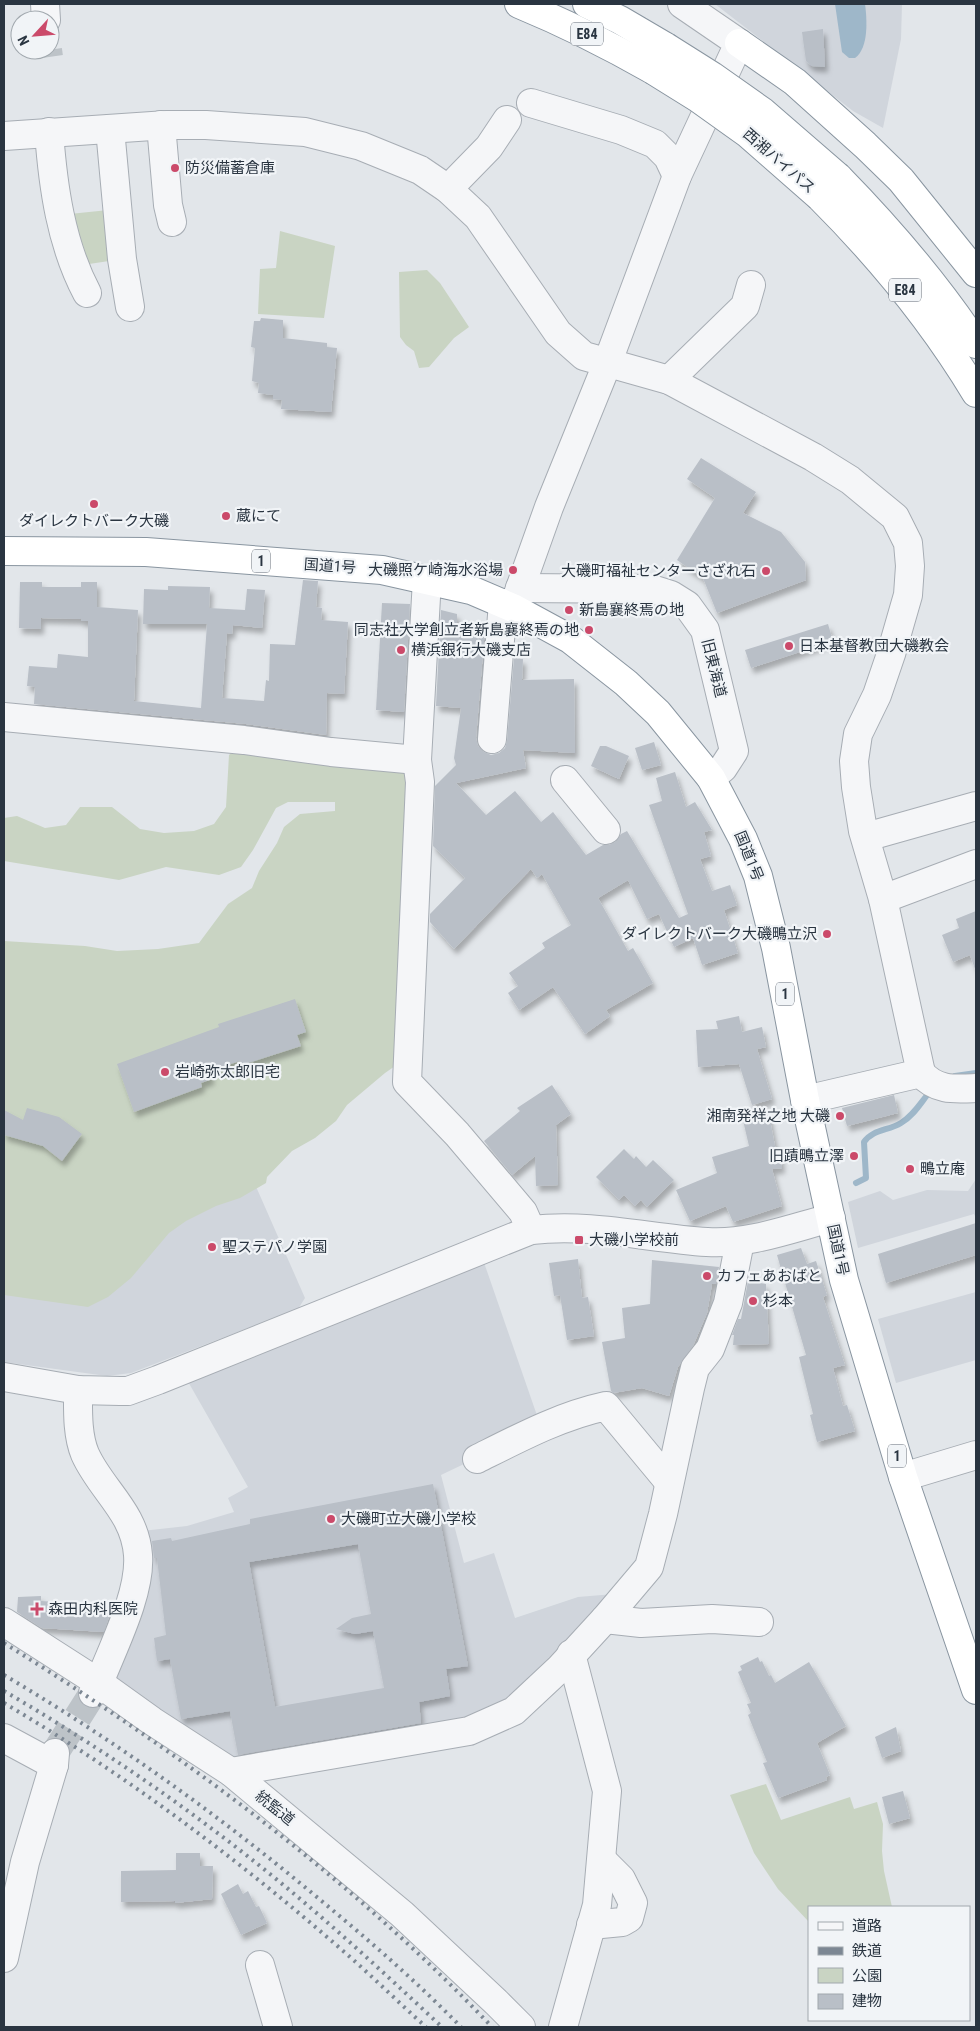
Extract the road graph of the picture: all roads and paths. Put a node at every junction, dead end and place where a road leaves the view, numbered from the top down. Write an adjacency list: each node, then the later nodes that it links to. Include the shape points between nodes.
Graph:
1 (519, 4): 21 (highway, 西湘バイパス / E84, bridge, via 607,44 653,70 739,127 785,164 884,264 940,336)
2 (586, 4): 18 (highway, 西湘バイパス / E84, bridge, via 620,20 712,76 802,144 845,184 896,240 935,286)
3 (682, 4): 4 (street)
4 (739, 43): 11 (street); 14 (highway, via 795,82 865,145 901,180)
5 (531, 103): 11 (street, via 621,130 655,144 668,157)
6 (507, 120): 12 (street, via 489,147)
7 (161, 125): 8 (street); 12 (street, via 206,124 305,132 368,149 420,170); 13 (street)
8 (110, 129): 9 (street); 17 (street, via 122,259)
9 (49, 132): 10 (street); 16 (street, via 58,207)
10 (4, 136)
11 (678, 176): 19 (street)
12 (448, 188): 19 (street, via 488,229 558,333 584,356)
13 (172, 222)
14 (976, 273)
15 (751, 285): 20 (street, via 745,306)
16 (87, 293)
17 (130, 307)
18 (976, 344)
19 (607, 364): 20 (street); 24 (street)
20 (669, 380): 32 (street, via 850,480 894,517 908,543 908,595 876,696 858,734 854,761)
21 (976, 393)
22 (4, 551): 23 (highway, 国道1号 / 1, via 146,552 382,570)
23 (427, 579): 24 (highway, 国道1号 / 1); 27 (street)
24 (512, 600): 26 (street); 28 (highway, 国道1号 / 1, via 570,639 626,683 658,713); 28 (street, 旧東海道, via 652,589 687,605 705,630 734,751 723,768)
25 (4, 717): 27 (street)
26 (492, 739)
27 (417, 760): 39 (street, via 420,782 407,1082 523,1212)
28 (711, 778): 37 (highway, 国道1号 / 1, via 758,876 776,948)
29 (565, 780): 31 (street)
30 (976, 806): 32 (street)
31 (606, 830)
32 (866, 837): 34 (street)
33 (976, 864): 34 (street)
34 (883, 898): 35 (street)
35 (921, 1073): 36 (street, via 928,1082 946,1089); 37 (street)
36 (976, 1088)
37 (805, 1100): 38 (highway, 国道1号 / 1)
38 (831, 1218): 40 (street); 45 (highway, 国道1号 / 1, via 844,1280)
39 (531, 1230): 40 (street, via 601,1229 708,1242); 42 (street, via 128,1391)
40 (740, 1241): 46 (street, via 728,1303 710,1349 696,1368 692,1381)
41 (4, 1377): 42 (street)
42 (78, 1390): 53 (street, via 78,1419 84,1452 119,1503 133,1532 138,1556 128,1610)
43 (976, 1455): 45 (street)
44 (477, 1459): 46 (street, via 541,1427 606,1406)
45 (903, 1476): 54 (highway, 国道1号 / 1)
46 (669, 1482): 47 (street, via 649,1567)
47 (626, 1593): 48 (street); 51 (street, via 634,1602)
48 (605, 1619): 51 (street); 52 (street)
49 (4, 1622): 53 (street, 統監道)
50 (759, 1622): 51 (street, via 712,1619)
51 (641, 1623)
52 (571, 1654): 56 (street, via 514,1711 469,1731); 61 (street, via 607,1791 597,1905)
53 (96, 1688): 56 (street, 統監道)
54 (976, 1690)
55 (4, 1738): 57 (street, via 55,1759 25,1862)
56 (231, 1772): 60 (street, 統監道, via 402,1914)
57 (4, 1958)
58 (260, 1965): 59 (street)
59 (278, 2027)
60 (521, 2027)
61 (562, 2027)

